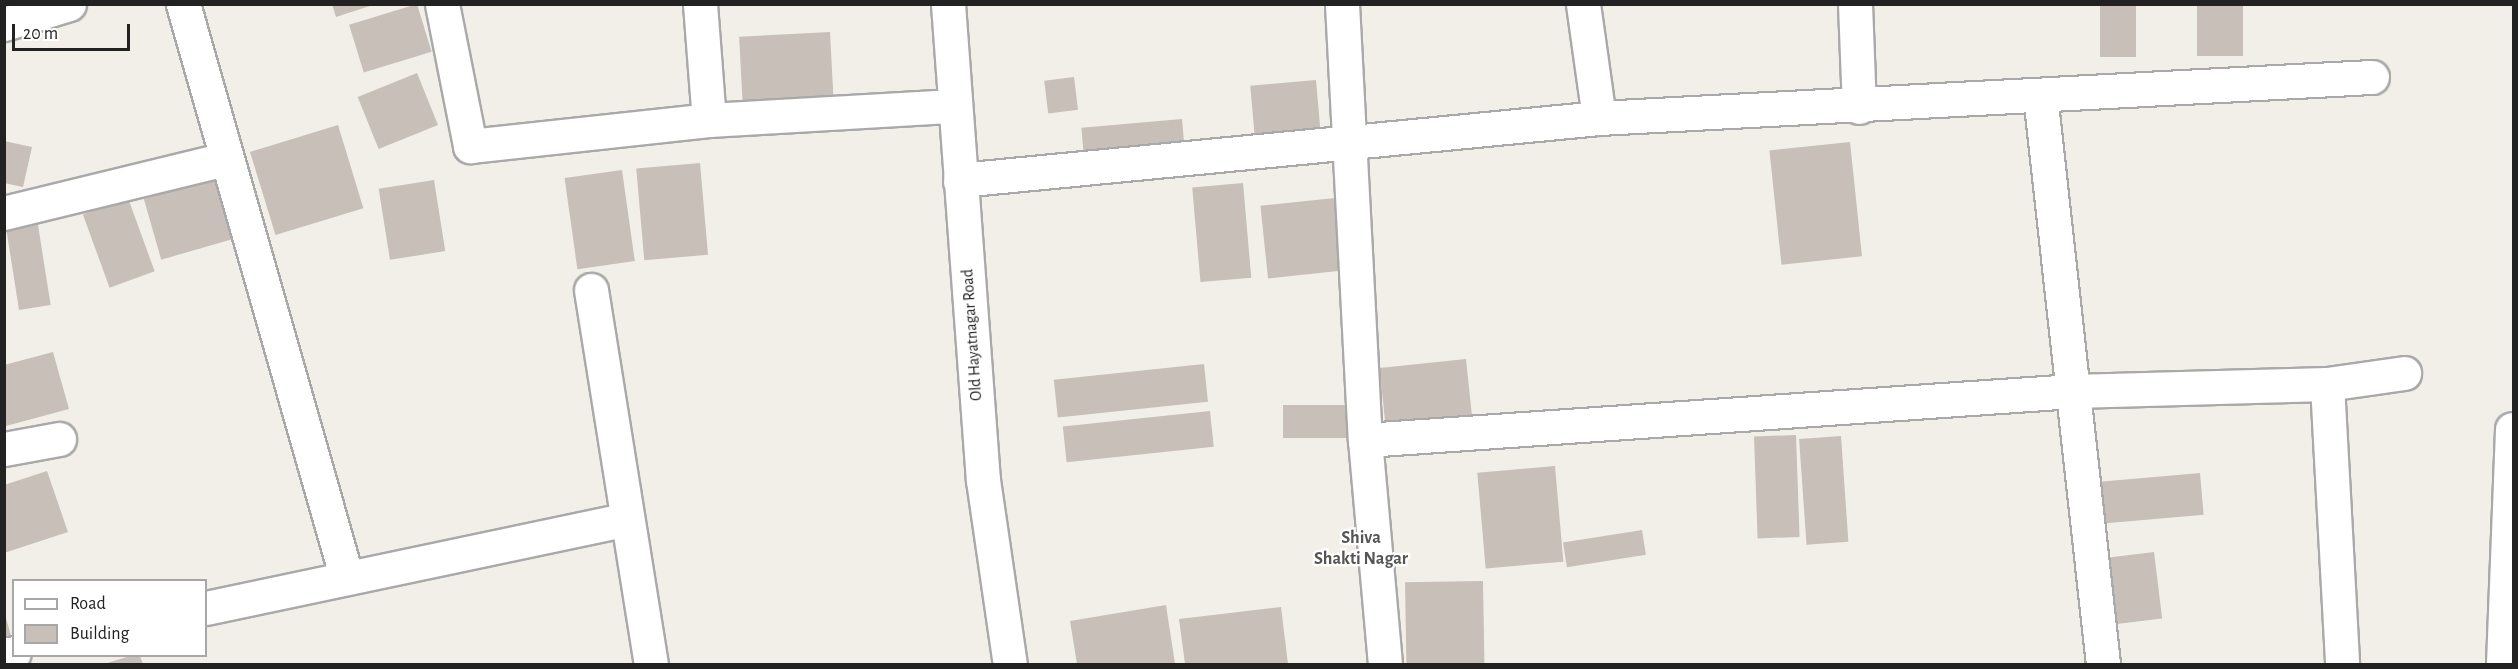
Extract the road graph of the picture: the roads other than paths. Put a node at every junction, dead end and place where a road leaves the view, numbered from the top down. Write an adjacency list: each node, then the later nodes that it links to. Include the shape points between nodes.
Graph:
1 (69, 4): 9 (street)
2 (183, 4): 17 (street)
3 (442, 4): 15 (street, via 470,146)
4 (700, 4): 15 (street)
5 (948, 4): 12 (street, Old Hayatnagar Road)
6 (1342, 4): 16 (street)
7 (1583, 4): 14 (street)
8 (1855, 4): 13 (street)
9 (4, 24)
10 (2372, 77): 11 (street)
11 (2040, 95): 13 (street); 23 (street)
12 (954, 106): 15 (street); 18 (street, Old Hayatnagar Road)
13 (1859, 107): 14 (street)
14 (1599, 118): 16 (street)
15 (709, 120)
16 (1352, 144): 18 (street); 26 (street)
17 (226, 159): 19 (street); 29 (street)
18 (960, 180): 32 (street, Old Hayatnagar Road, via 983,480)
19 (4, 213)
20 (591, 290): 28 (street)
21 (2404, 374): 22 (street)
22 (2327, 384): 23 (street); 35 (street)
23 (2073, 392): 26 (street); 34 (street)
24 (2512, 429): 36 (street)
25 (59, 439): 27 (street)
26 (1365, 440): 33 (street)
27 (4, 449)
28 (627, 519): 29 (street); 31 (street)
29 (346, 575): 30 (street)
30 (207, 608)
31 (651, 664)
32 (1010, 664)
33 (1385, 664)
34 (2103, 664)
35 (2342, 664)
36 (2503, 664)

